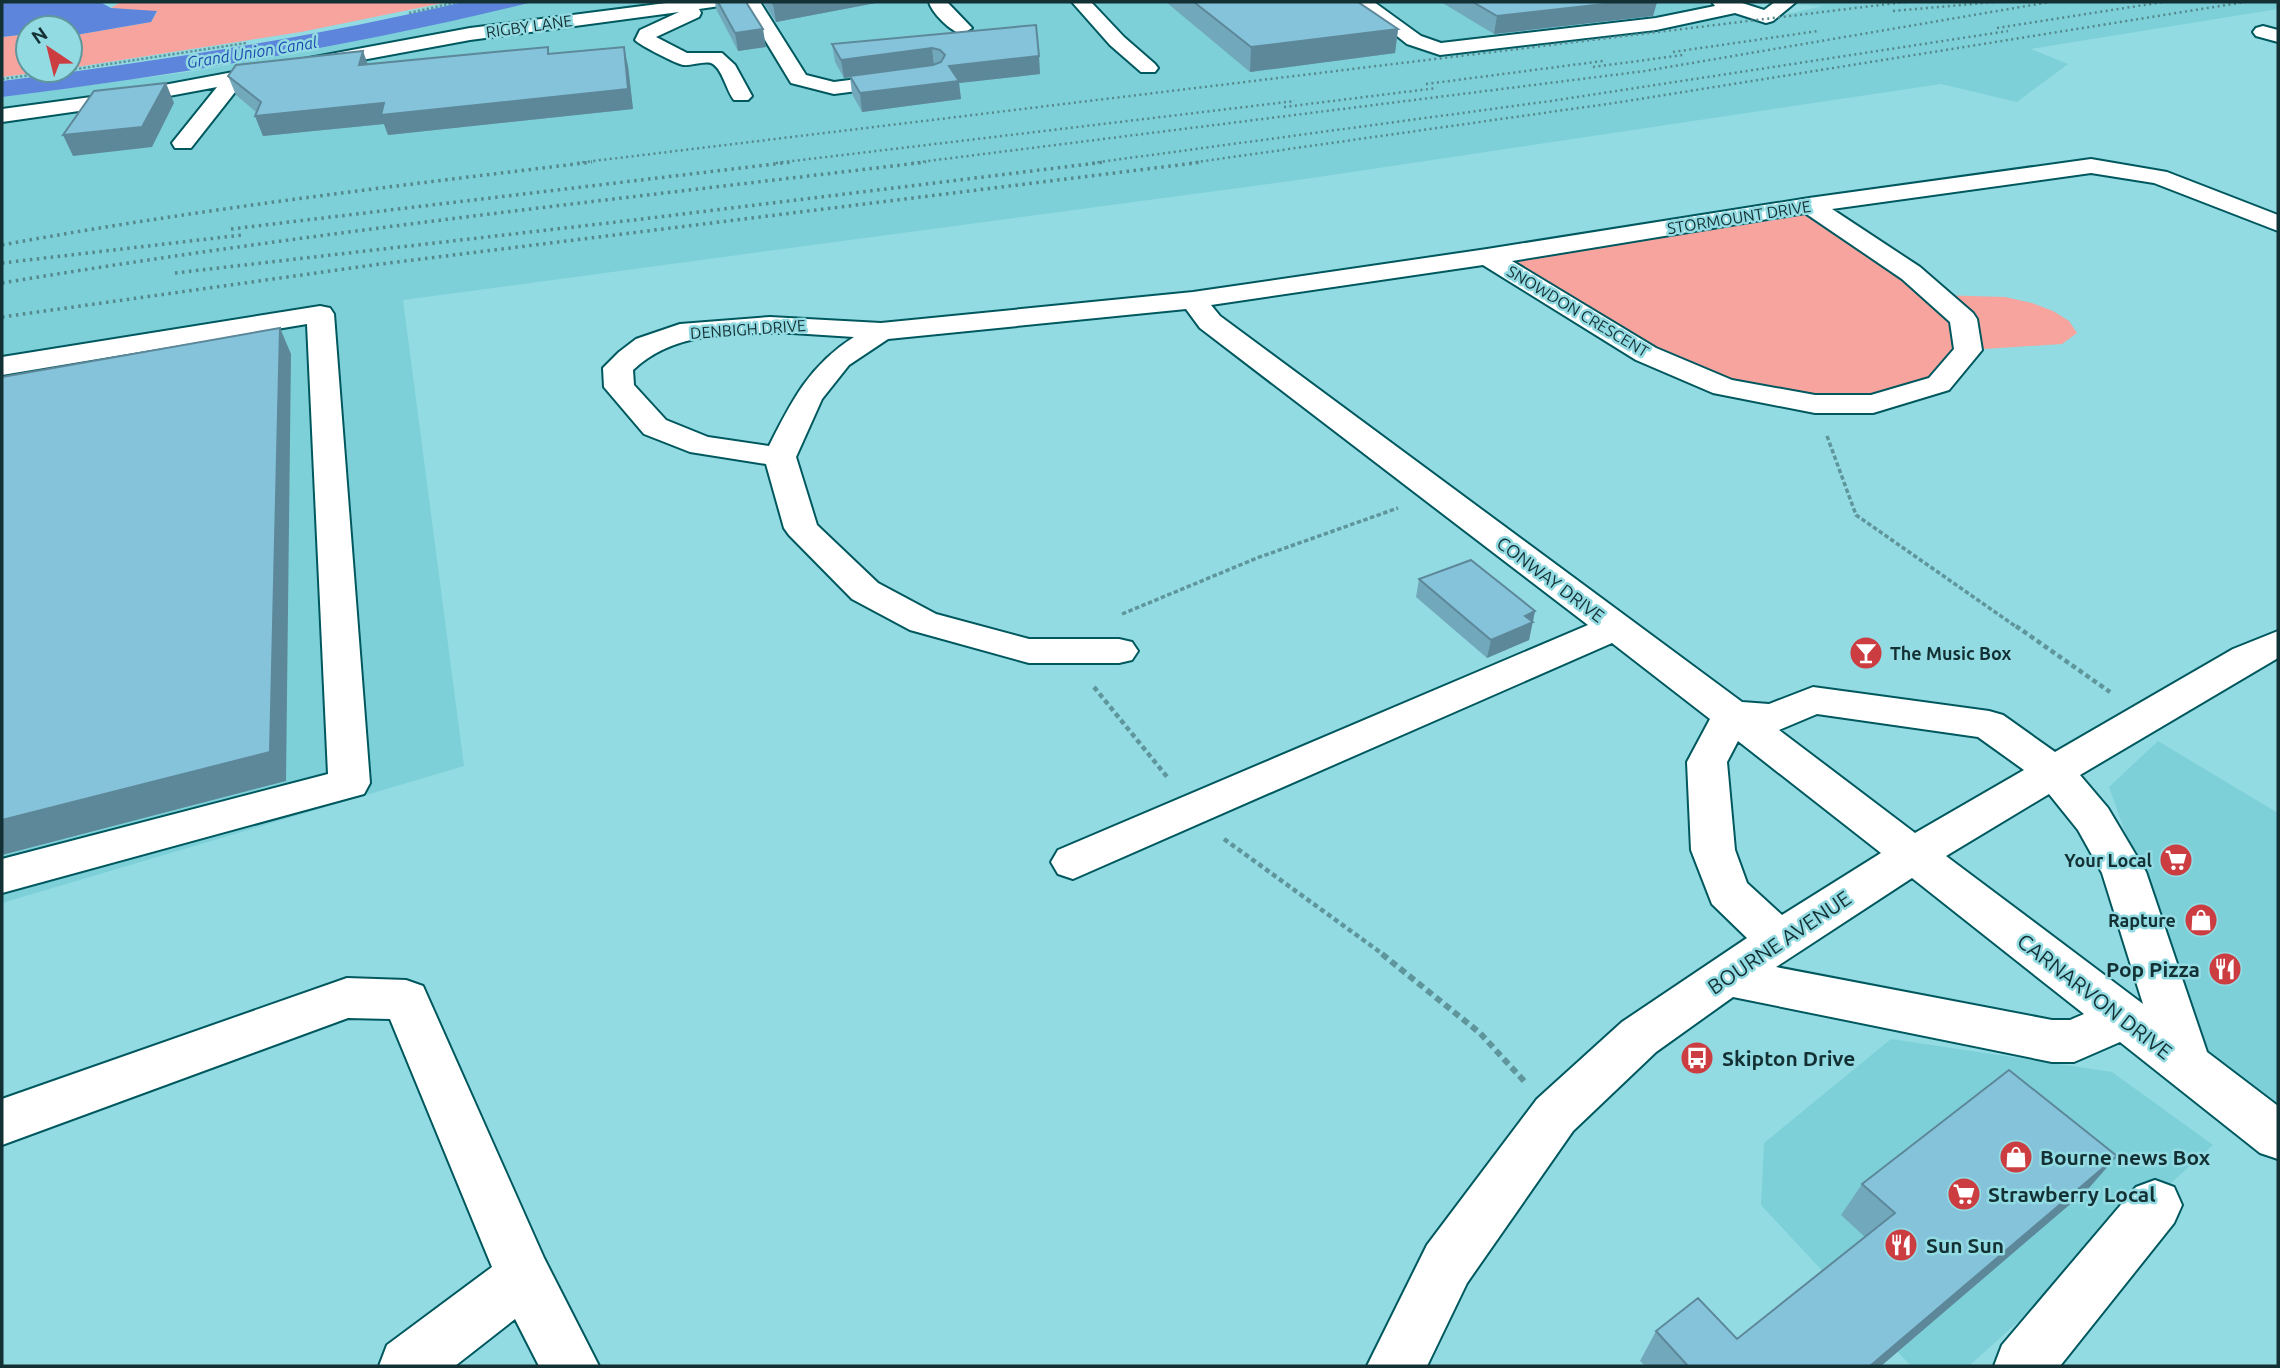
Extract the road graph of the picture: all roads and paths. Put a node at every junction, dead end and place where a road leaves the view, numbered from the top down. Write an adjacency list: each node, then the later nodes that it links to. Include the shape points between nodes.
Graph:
1 (457, 2): 9 (path)
2 (751, 2): 18 (street, via 798,79 834,88)
3 (938, 2): 10 (street)
4 (1081, 2): 17 (street)
5 (1363, 2): 8 (street, via 1414,40 1440,49 1656,24)
6 (1787, 2): 8 (street, via 1766,16)
7 (707, 3): 11 (street); 15 (street, RIGBY LANE)
8 (1729, 4)
9 (401, 14)
10 (962, 28)
11 (647, 34): 12 (street); 20 (street, via 645,40 683,59 715,57 725,65)
12 (622, 40)
13 (249, 42): 16 (path)
14 (545, 44): 15 (street)
15 (405, 47): 19 (street)
16 (84, 68)
17 (1148, 68)
18 (921, 76)
19 (235, 79): 21 (street); 22 (street)
20 (741, 96)
21 (2, 116)
22 (183, 143)
23 (1809, 205): 24 (street, STORMOUNT DRIVE, via 2091,166 2158,177); 25 (street, STORMOUNT DRIVE); 29 (street, SNOWDON CRESCENT, via 1910,273 1963,319 1968,350 1939,384 1873,404)
24 (2278, 224)
25 (1487, 257): 26 (street, STORMOUNT DRIVE); 29 (street, SNOWDON CRESCENT, via 1646,354 1724,387)
26 (1193, 300): 27 (street, DENBIGH DRIVE); 31 (street, CONWAY DRIVE, via 1210,322)
27 (881, 331): 30 (street, DENBIGH DRIVE, via 839,359 808,397); 30 (street, DENBIGH DRIVE, via 774,324 702,331 667,336 634,351 618,368 618,387 655,427 701,445)
28 (2, 366): 39 (street, via 320,314 349,783)
29 (1815, 404): 35 (path, via 1856,515)
30 (780, 457): 33 (street, via 801,528 865,591 923,622 1029,651)
31 (1616, 627): 34 (street, CONWAY DRIVE); 38 (street)
32 (2278, 643): 35 (street, BOURNE AVENUE)
33 (1119, 651)
34 (1732, 715): 36 (street, via 1773,718 1813,700 1989,726); 37 (street, CONWAY DRIVE); 40 (street, via 1707,762 1713,850 1728,892)
35 (2146, 717): 36 (street, BOURNE AVENUE)
36 (2053, 771): 37 (street, BOURNE AVENUE); 43 (street, via 2093,819 2124,872)
37 (1913, 855): 40 (street, BOURNE AVENUE); 42 (street, CARNARVON DRIVE)
38 (1073, 862)
39 (2, 876)
40 (1779, 940): 41 (street, BOURNE AVENUE)
41 (1728, 976): 42 (street, via 2052,1041 2074,1041); 50 (street, BOURNE AVENUE, via 1639,1037 1555,1115 1447,1264)
42 (2123, 1018): 43 (street, CARNARVON DRIVE)
43 (2187, 1067): 45 (street, CARNARVON DRIVE)
44 (2, 1122): 47 (street, via 347,998 406,1000)
45 (2278, 1136)
46 (2155, 1205): 51 (street)
47 (524, 1277): 48 (street); 49 (street)
48 (408, 1366)
49 (570, 1366)
50 (1396, 1366)
51 (2023, 1366)

